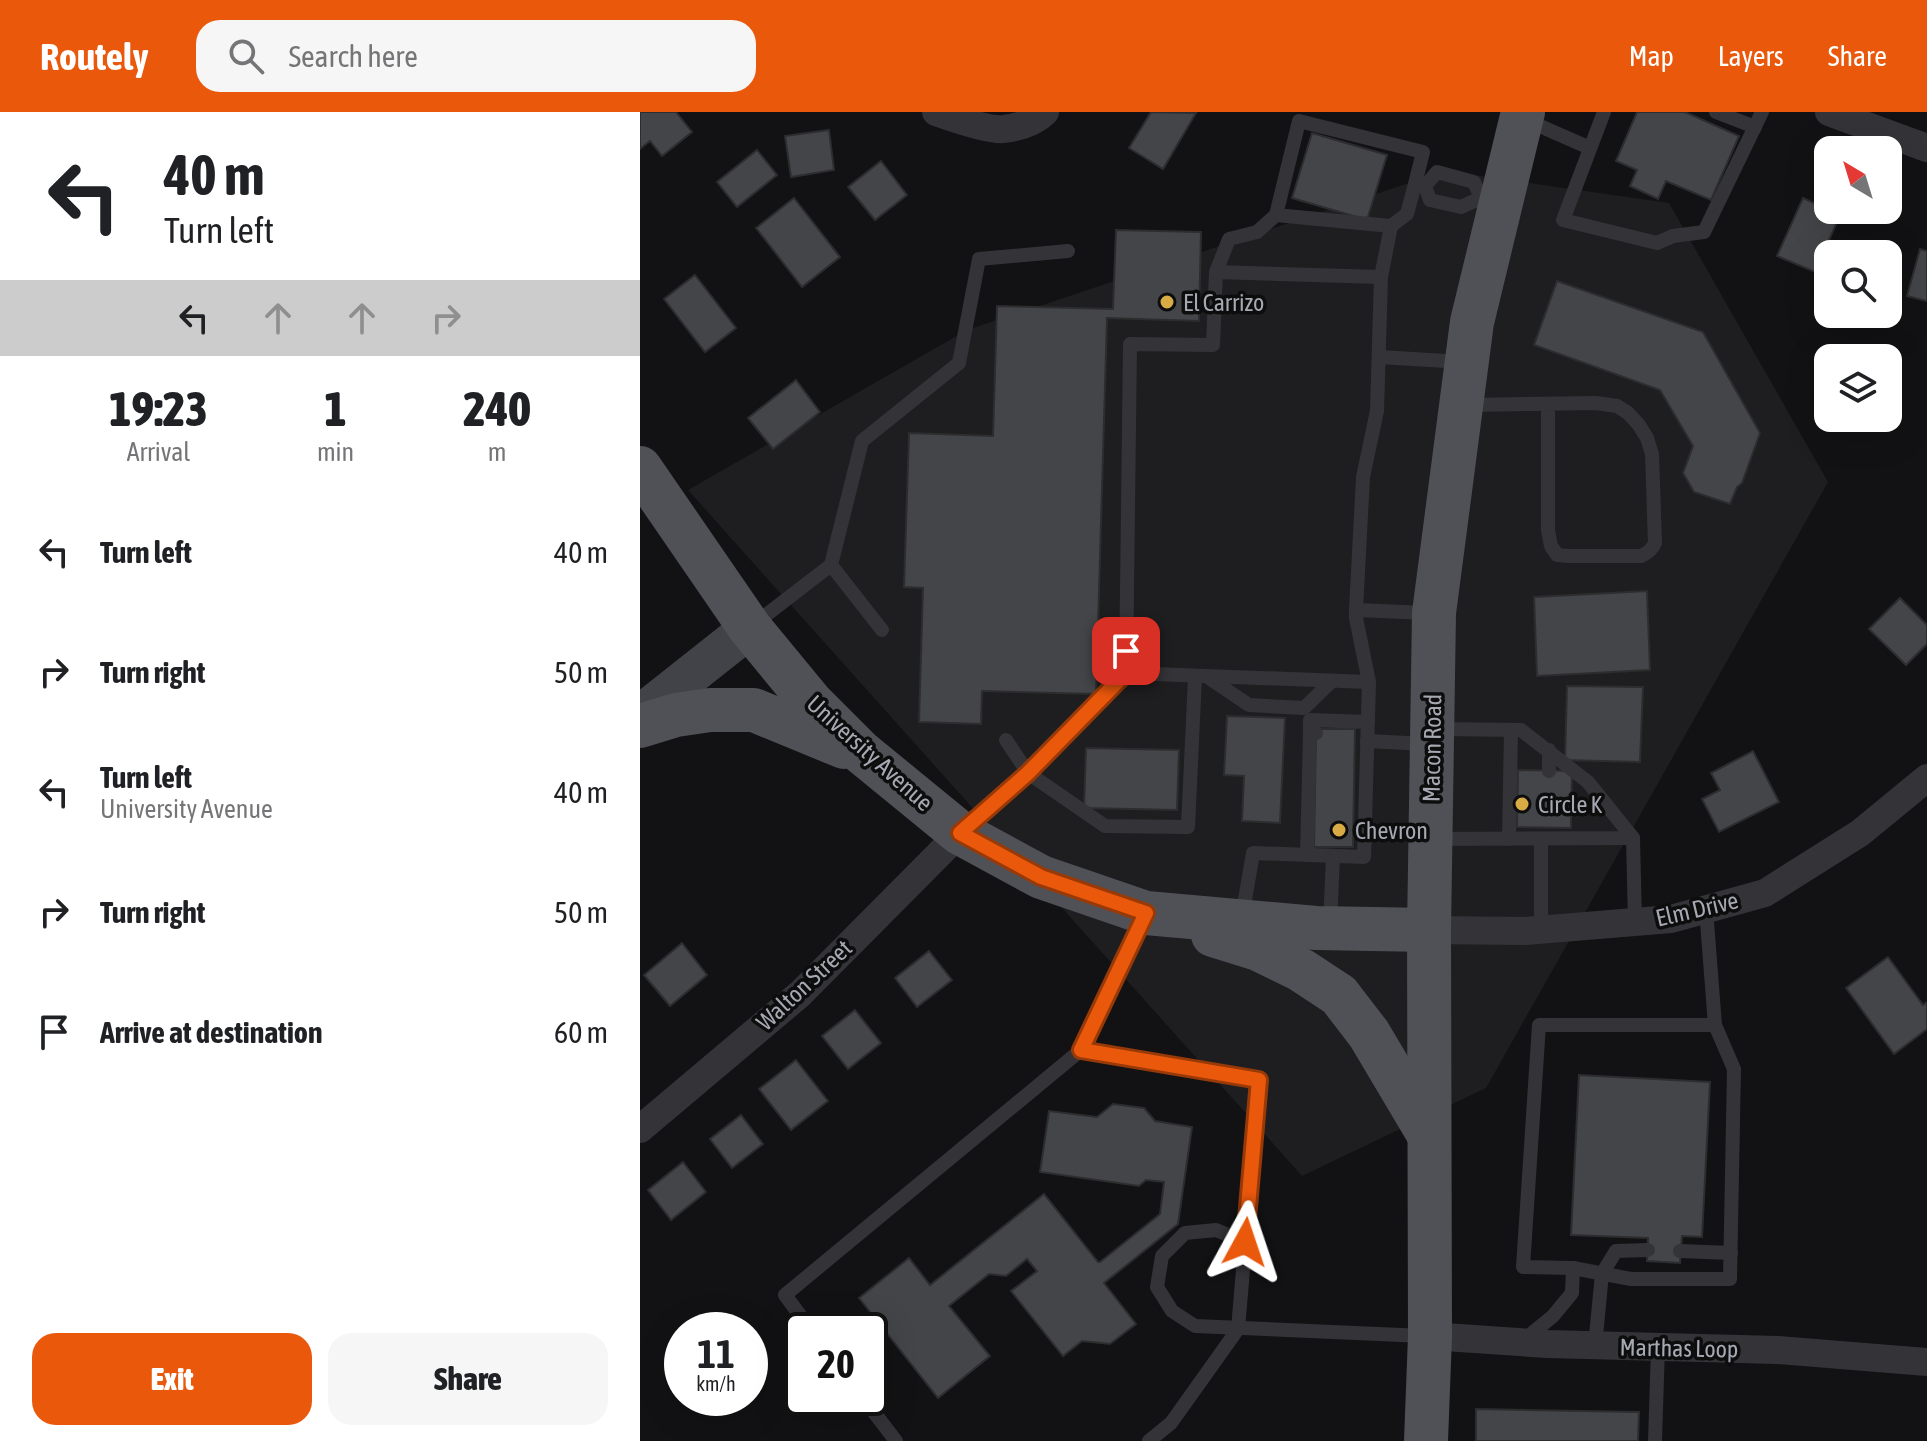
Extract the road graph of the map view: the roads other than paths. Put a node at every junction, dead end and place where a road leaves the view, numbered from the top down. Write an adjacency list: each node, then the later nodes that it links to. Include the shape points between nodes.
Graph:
1 (936, 112): 2 (street, via 1002,130 1037,120)
2 (1045, 112)
3 (1604, 112): 9 (lane)
4 (1716, 112): 8 (lane)
5 (1762, 112): 8 (lane)
6 (1829, 112): 10 (street)
7 (1522, 115): 9 (lane); 12 (main road, Macon Road)
8 (1755, 127): 9 (lane, via 1704,232 1657,243 1563,220)
9 (1590, 148)
10 (1927, 148)
11 (1420, 185): 12 (lane, via 1430,200 1461,207); 12 (lane, via 1437,172 1474,182); 13 (lane, via 1423,152 1299,121); 14 (lane, via 1407,214)
12 (1491, 200): 19 (main road, Macon Road)
13 (1276, 215): 14 (lane); 16 (lane, via 1257,232 1229,239)
14 (1391, 226): 17 (lane)
15 (1068, 251): 23 (lane, via 979,259 959,363 862,441)
16 (1216, 272): 17 (lane); 28 (lane, via 1213,345 1130,344)
17 (1381, 277): 18 (lane)
18 (1379, 357): 19 (lane); 24 (lane, via 1377,411 1363,477)
19 (1466, 362): 21 (main road, Macon Road)
20 (1548, 404): 20 (lane, via 1617,406 1639,425 1652,454 1655,543 1647,553 1569,556 1557,555 1551,546); 21 (lane)
21 (1462, 405): 25 (main road, Macon Road)
22 (640, 468): 26 (main road, University Avenue)
23 (831, 565): 26 (lane); 27 (lane)
24 (1356, 610): 25 (lane); 31 (lane)
25 (1434, 613): 36 (main road, Macon Road)
26 (750, 628): 32 (street); 39 (main road, University Avenue)
27 (882, 630)
28 (1126, 673): 29 (lane); 41 (lane)
29 (1202, 677): 30 (lane); 30 (lane, via 1249,705 1304,708); 41 (lane, via 1188,827 1105,826)
30 (1331, 682): 31 (lane)
31 (1369, 682): 35 (lane)
32 (640, 715)
33 (640, 726): 39 (main road, via 710,710 754,710)
34 (1511, 730): 36 (lane); 38 (lane, via 1521,730); 47 (lane)
35 (1364, 734): 36 (lane); 48 (lane, via 1310,720); 49 (lane, via 1359,838 1364,857)
36 (1432, 737): 46 (main road, Macon Road)
37 (1006, 740): 41 (lane)
38 (1549, 750): 40 (lane); 45 (lane, via 1588,782)
39 (861, 752): 43 (main road, University Avenue)
40 (1549, 771)
41 (1028, 773): 43 (lane)
42 (1927, 778): 50 (street, Elm Drive, via 1860,833 1765,893)
43 (960, 833): 51 (main road, University Avenue, via 1041,877); 59 (street, Walton Street, via 800,994)
44 (1546, 836): 45 (lane); 47 (lane); 55 (lane)
45 (1633, 838): 53 (lane)
46 (1431, 839): 47 (lane); 56 (main road, Macon Road)
47 (1509, 839)
48 (1307, 855): 49 (lane); 52 (lane, via 1253,853)
49 (1333, 856): 54 (lane)
50 (1706, 909): 53 (street, Elm Drive); 57 (lane)
51 (1146, 913): 52 (main road, University Avenue); 58 (lane); 60 (main road, via 1258,949 1339,995 1369,1034)
52 (1241, 922): 54 (main road, University Avenue)
53 (1635, 922): 55 (street, Elm Drive)
54 (1330, 928): 56 (main road, University Avenue)
55 (1541, 929): 56 (street, Elm Drive)
56 (1429, 930): 60 (main road, Macon Road)
57 (1715, 1025): 64 (lane, via 1734,1069); 65 (lane, via 1539,1025 1523,1267)
58 (1081, 1050): 61 (lane, via 1259,1080); 67 (lane, via 785,1295)
59 (640, 1129)
60 (1430, 1137): 69 (main road, Macon Road)
61 (1245, 1242): 68 (lane); 68 (lane, via 1216,1230 1185,1233 1162,1256 1157,1287 1172,1311 1195,1326)
62 (1648, 1250): 66 (lane, via 1616,1251)
63 (1680, 1251): 64 (lane)
64 (1731, 1253): 66 (lane, via 1730,1279)
65 (1573, 1268): 66 (lane); 70 (lane, via 1572,1293)
66 (1602, 1274): 71 (lane)
67 (798, 1312)
68 (1238, 1329): 69 (lane); 76 (lane, via 1171,1423)
69 (1430, 1336): 70 (street, Marthas Loop); 77 (main road, Macon Road)
70 (1521, 1342): 71 (street, Marthas Loop)
71 (1595, 1346): 72 (street, Marthas Loop)
72 (1658, 1347): 73 (street, Marthas Loop); 78 (lane)
73 (1927, 1362)
74 (877, 1416): 75 (lane)
75 (896, 1441)
76 (1149, 1441)
77 (1426, 1441)
78 (1655, 1441)

